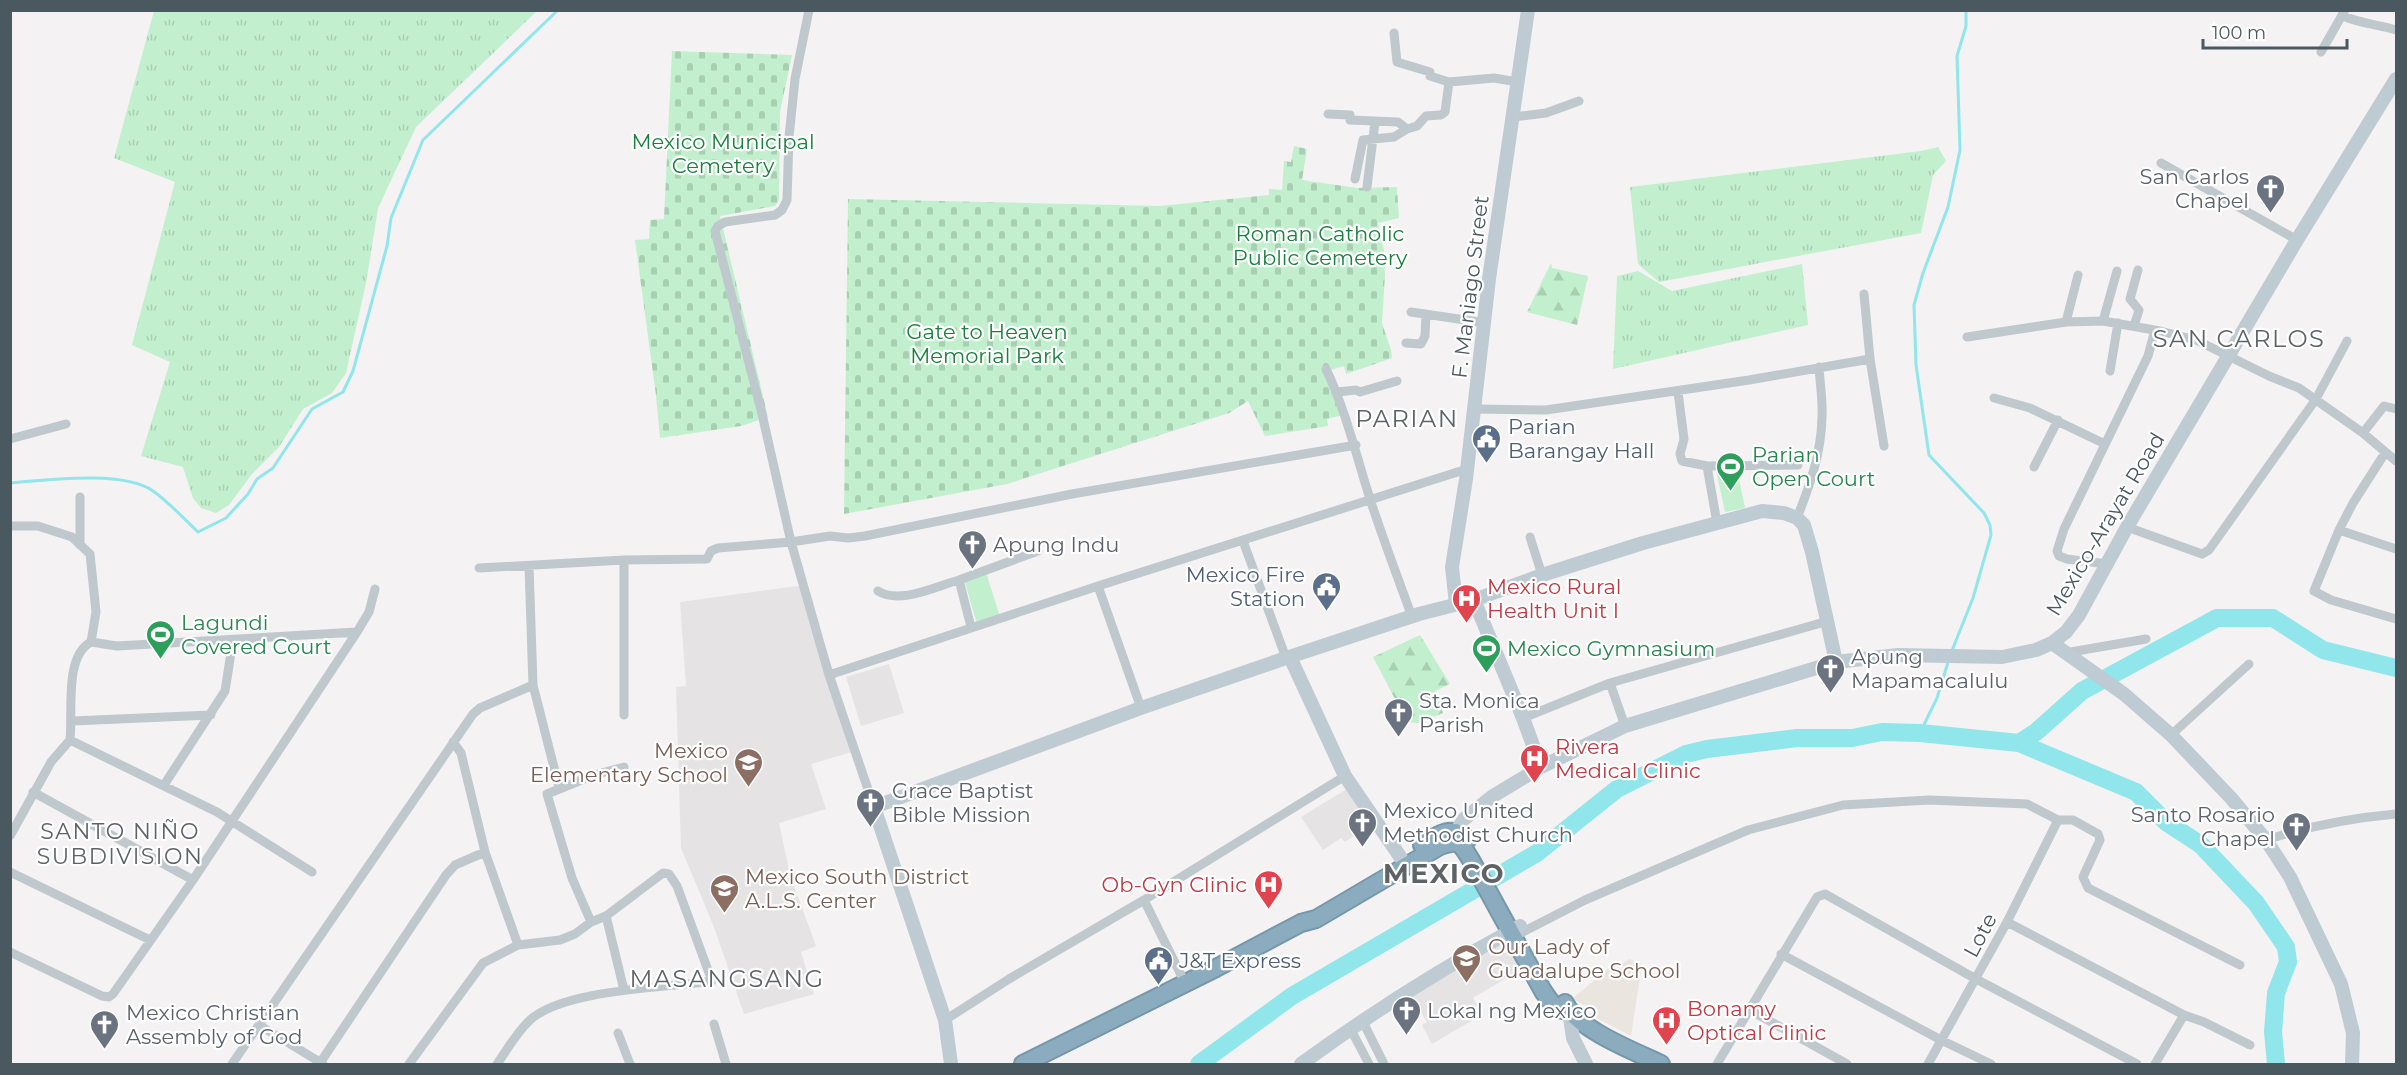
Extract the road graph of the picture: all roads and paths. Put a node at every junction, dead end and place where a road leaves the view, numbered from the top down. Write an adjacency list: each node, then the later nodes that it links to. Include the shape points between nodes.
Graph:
1 (809, 10): 69 (street, via 795,79 787,200 775,215 725,222 715,231)
2 (1528, 10): 9 (main road, F. Maniago Street)
3 (2344, 13): 4 (street, via 2363,24); 6 (street)
4 (2397, 30)
5 (1394, 33): 8 (street, via 1397,62)
6 (2321, 52)
7 (2397, 79): 19 (main road, Mexico-Arayat Road)
8 (1449, 82): 9 (street, via 1494,78); 14 (street, via 1445,112 1426,116 1417,126)
9 (1518, 82): 12 (main road, F. Maniago Street)
10 (1579, 100): 12 (street, via 1546,113)
11 (1328, 114): 13 (street, via 1350,114 1350,120)
12 (1514, 117): 28 (main road, F. Maniago Street)
13 (1375, 122): 14 (street, via 1398,122); 15 (street)
14 (1407, 129): 15 (street, via 1394,137)
15 (1373, 139): 17 (street, via 1363,140); 18 (street)
16 (2161, 163): 19 (street)
17 (1355, 179)
18 (1367, 187)
19 (2297, 240): 35 (main road, Mexico-Arayat Road)
20 (2138, 270): 30 (street, via 2130,299 2139,310)
21 (2117, 272): 26 (street)
22 (2078, 274): 27 (street)
23 (1864, 294): 36 (street)
24 (1411, 312): 25 (street)
25 (1426, 314): 28 (street); 34 (street, via 1424,340 1421,344)
26 (2103, 321): 27 (street); 29 (street)
27 (2066, 322): 32 (street)
28 (1486, 323): 45 (main road, F. Maniago Street)
29 (2118, 323): 30 (street); 39 (street)
30 (2134, 326): 31 (street)
31 (2155, 330): 35 (street, via 2196,340); 51 (street, via 2148,356)
32 (1967, 337)
33 (2347, 341): 44 (street)
34 (1406, 343)
35 (2230, 355): 44 (street); 65 (main road, Mexico-Arayat Road)
36 (1870, 359): 37 (street); 53 (street)
37 (1819, 367): 42 (street); 62 (street, via 1819,452)
38 (1326, 369): 41 (street)
39 (2110, 371)
40 (1396, 381): 41 (street, via 1360,392)
41 (1337, 392): 52 (street)
42 (1678, 392): 45 (street, via 1546,410); 57 (street, via 1684,439 1680,457 1682,461)
43 (1994, 398): 47 (street)
44 (2316, 399): 49 (street); 65 (street, via 2205,553)
45 (1476, 409): 59 (main road, F. Maniago Street)
46 (2397, 409): 49 (street, via 2384,406)
47 (2058, 420): 51 (street); 58 (street)
48 (66, 424): 50 (street)
49 (2363, 433): 54 (street)
50 (10, 439)
51 (2105, 444): 74 (street, via 2057,551 2067,559)
52 (1356, 445): 61 (street); 69 (street, via 1072,494 865,536)
53 (1884, 446)
54 (2385, 453): 55 (street); 66 (street)
55 (2397, 461)
56 (1798, 465): 57 (street)
57 (1707, 466): 63 (street)
58 (2034, 467)
59 (1467, 469): 61 (street); 83 (main road, F. Maniago Street, via 1452,567)
60 (80, 497): 70 (street)
61 (1370, 499): 68 (street); 84 (street)
62 (1797, 518): 63 (main road, via 1762,511); 86 (main road, via 1808,536)
63 (1718, 523): 77 (main road)
64 (10, 526): 70 (street, via 38,526 72,537)
65 (2127, 526): 74 (main road, Mexico-Arayat Road)
66 (2339, 530): 71 (street); 85 (street, via 2314,591 2331,600)
67 (1530, 537): 77 (street)
68 (1243, 541): 79 (street); 94 (street)
69 (791, 542): 73 (street, via 714,548 707,559); 97 (street)
70 (80, 545): 91 (street, via 90,554 95,591)
71 (2397, 549)
72 (1038, 551): 78 (street)
73 (624, 560): 75 (street); 102 (street)
74 (2107, 564): 92 (main road, Mexico-Arayat Road, via 2079,615)
75 (529, 566): 76 (street); 99 (street)
76 (479, 568)
77 (1542, 575): 82 (main road)
78 (959, 580): 81 (street, via 918,594 887,596); 87 (street)
79 (1098, 586): 87 (street); 100 (street)
80 (375, 589): 88 (street, via 369,612)
81 (878, 591)
82 (1473, 600): 83 (main road); 103 (main road)
83 (1456, 604): 84 (main road)
84 (1412, 616): 94 (main road)
85 (2397, 619)
86 (1828, 621): 95 (main road); 98 (street)
87 (970, 627): 97 (street)
88 (357, 632): 90 (street); 118 (street)
89 (2146, 639): 93 (street)
90 (233, 640): 91 (street, via 117,646); 101 (street, via 225,691)
91 (91, 642): 104 (street, via 76,657)
92 (2052, 643): 93 (main road); 95 (main road, Mexico-Arayat Road, via 2002,657 1888,656)
93 (2065, 653): 106 (main road, via 2124,694)
94 (1288, 658): 100 (main road); 111 (main road)
95 (1836, 662): 105 (main road, Mexico-Arayat Road)
96 (2249, 664): 106 (street)
97 (829, 675): 115 (street)
98 (1610, 683): 103 (street); 105 (street)
99 (533, 685): 108 (street, via 480,708); 113 (street)
100 (1142, 708): 115 (main road)
101 (211, 715): 104 (street); 112 (street)
102 (624, 715)
103 (1523, 718): 110 (main road)
104 (72, 721): 107 (street)
105 (1625, 726): 110 (main road, Mexico-Arayat Road)
106 (2171, 735): 121 (main road)
107 (70, 740): 112 (street); 114 (street)
108 (453, 742): 122 (street, via 461,753); 147 (street)
109 (624, 767): 113 (street)
110 (1541, 767): 120 (main road, Mexico-Arayat Road, via 1464,819)
111 (1345, 776): 123 (main road); 127 (street)
112 (164, 785): 118 (street)
113 (559, 787): 129 (street, via 547,794 551,811)
114 (33, 792): 119 (street); 126 (street)
115 (874, 807): 144 (main road)
116 (2397, 814): 121 (street, via 2302,828)
117 (2058, 819): 131 (street, Lote); 132 (street, via 2027,804 2012,803 1929,800 1826,808 1748,830); 137 (street, via 2073,820 2098,834 2100,840 2083,878 2088,888)
118 (231, 820): 125 (street); 126 (street)
119 (10, 836)
120 (1453, 837): 123 (highway, via 1446,831); 130 (highway, via 1316,919); 132 (highway, via 1462,834 1469,840 1475,858)
121 (2266, 840): 171 (main road, via 2290,877 2341,984 2353,1033)
122 (485, 852): 134 (street); 152 (street, via 455,865 446,876)
123 (1401, 858): 130 (highway, via 1312,911)
124 (10, 872): 133 (street)
125 (312, 872)
126 (193, 880): 133 (street)
127 (1144, 900): 139 (street); 144 (street)
128 (606, 916): 129 (street); 140 (street); 140 (street, via 663,873 669,874 712,979)
129 (591, 922): 134 (street, via 560,940)
130 (1301, 922): 139 (highway)
131 (2007, 922): 138 (street, Lote); 143 (street)
132 (1517, 931): 142 (highway); 145 (main road)
133 (150, 940): 135 (street, via 109,997)
134 (518, 945): 154 (street, via 483,963)
135 (10, 952)
136 (1781, 954): 138 (street, via 1817,897 1825,894); 141 (street); 150 (street)
137 (2240, 965)
138 (1976, 979): 150 (street, Lote); 169 (street)
139 (1185, 983): 159 (highway)
140 (624, 990): 155 (street, via 546,1009 519,1032)
141 (1748, 1009): 165 (street); 166 (street)
142 (1569, 1011): 163 (main road, via 1573,1038); 164 (highway, via 1602,1034)
143 (2184, 1015): 151 (street); 170 (street)
144 (945, 1020): 158 (main road)
145 (1362, 1020): 148 (main road); 162 (street)
146 (714, 1024): 157 (street)
147 (259, 1025): 152 (street); 153 (street)
148 (1350, 1029): 160 (main road); 161 (street)
149 (618, 1034): 156 (street)
150 (1941, 1040): 167 (street, Lote); 168 (street)
151 (2250, 1045)
152 (321, 1064)
153 (232, 1065)
154 (409, 1065)
155 (496, 1065)
156 (630, 1065)
157 (726, 1065)
158 (951, 1065)
159 (1023, 1065)
160 (1301, 1065)
161 (1369, 1065)
162 (1384, 1065)
163 (1586, 1065)
164 (1661, 1065)
165 (1717, 1065)
166 (1847, 1065)
167 (1928, 1065)
168 (1990, 1065)
169 (2137, 1065)
170 (2155, 1065)
171 (2352, 1065)

